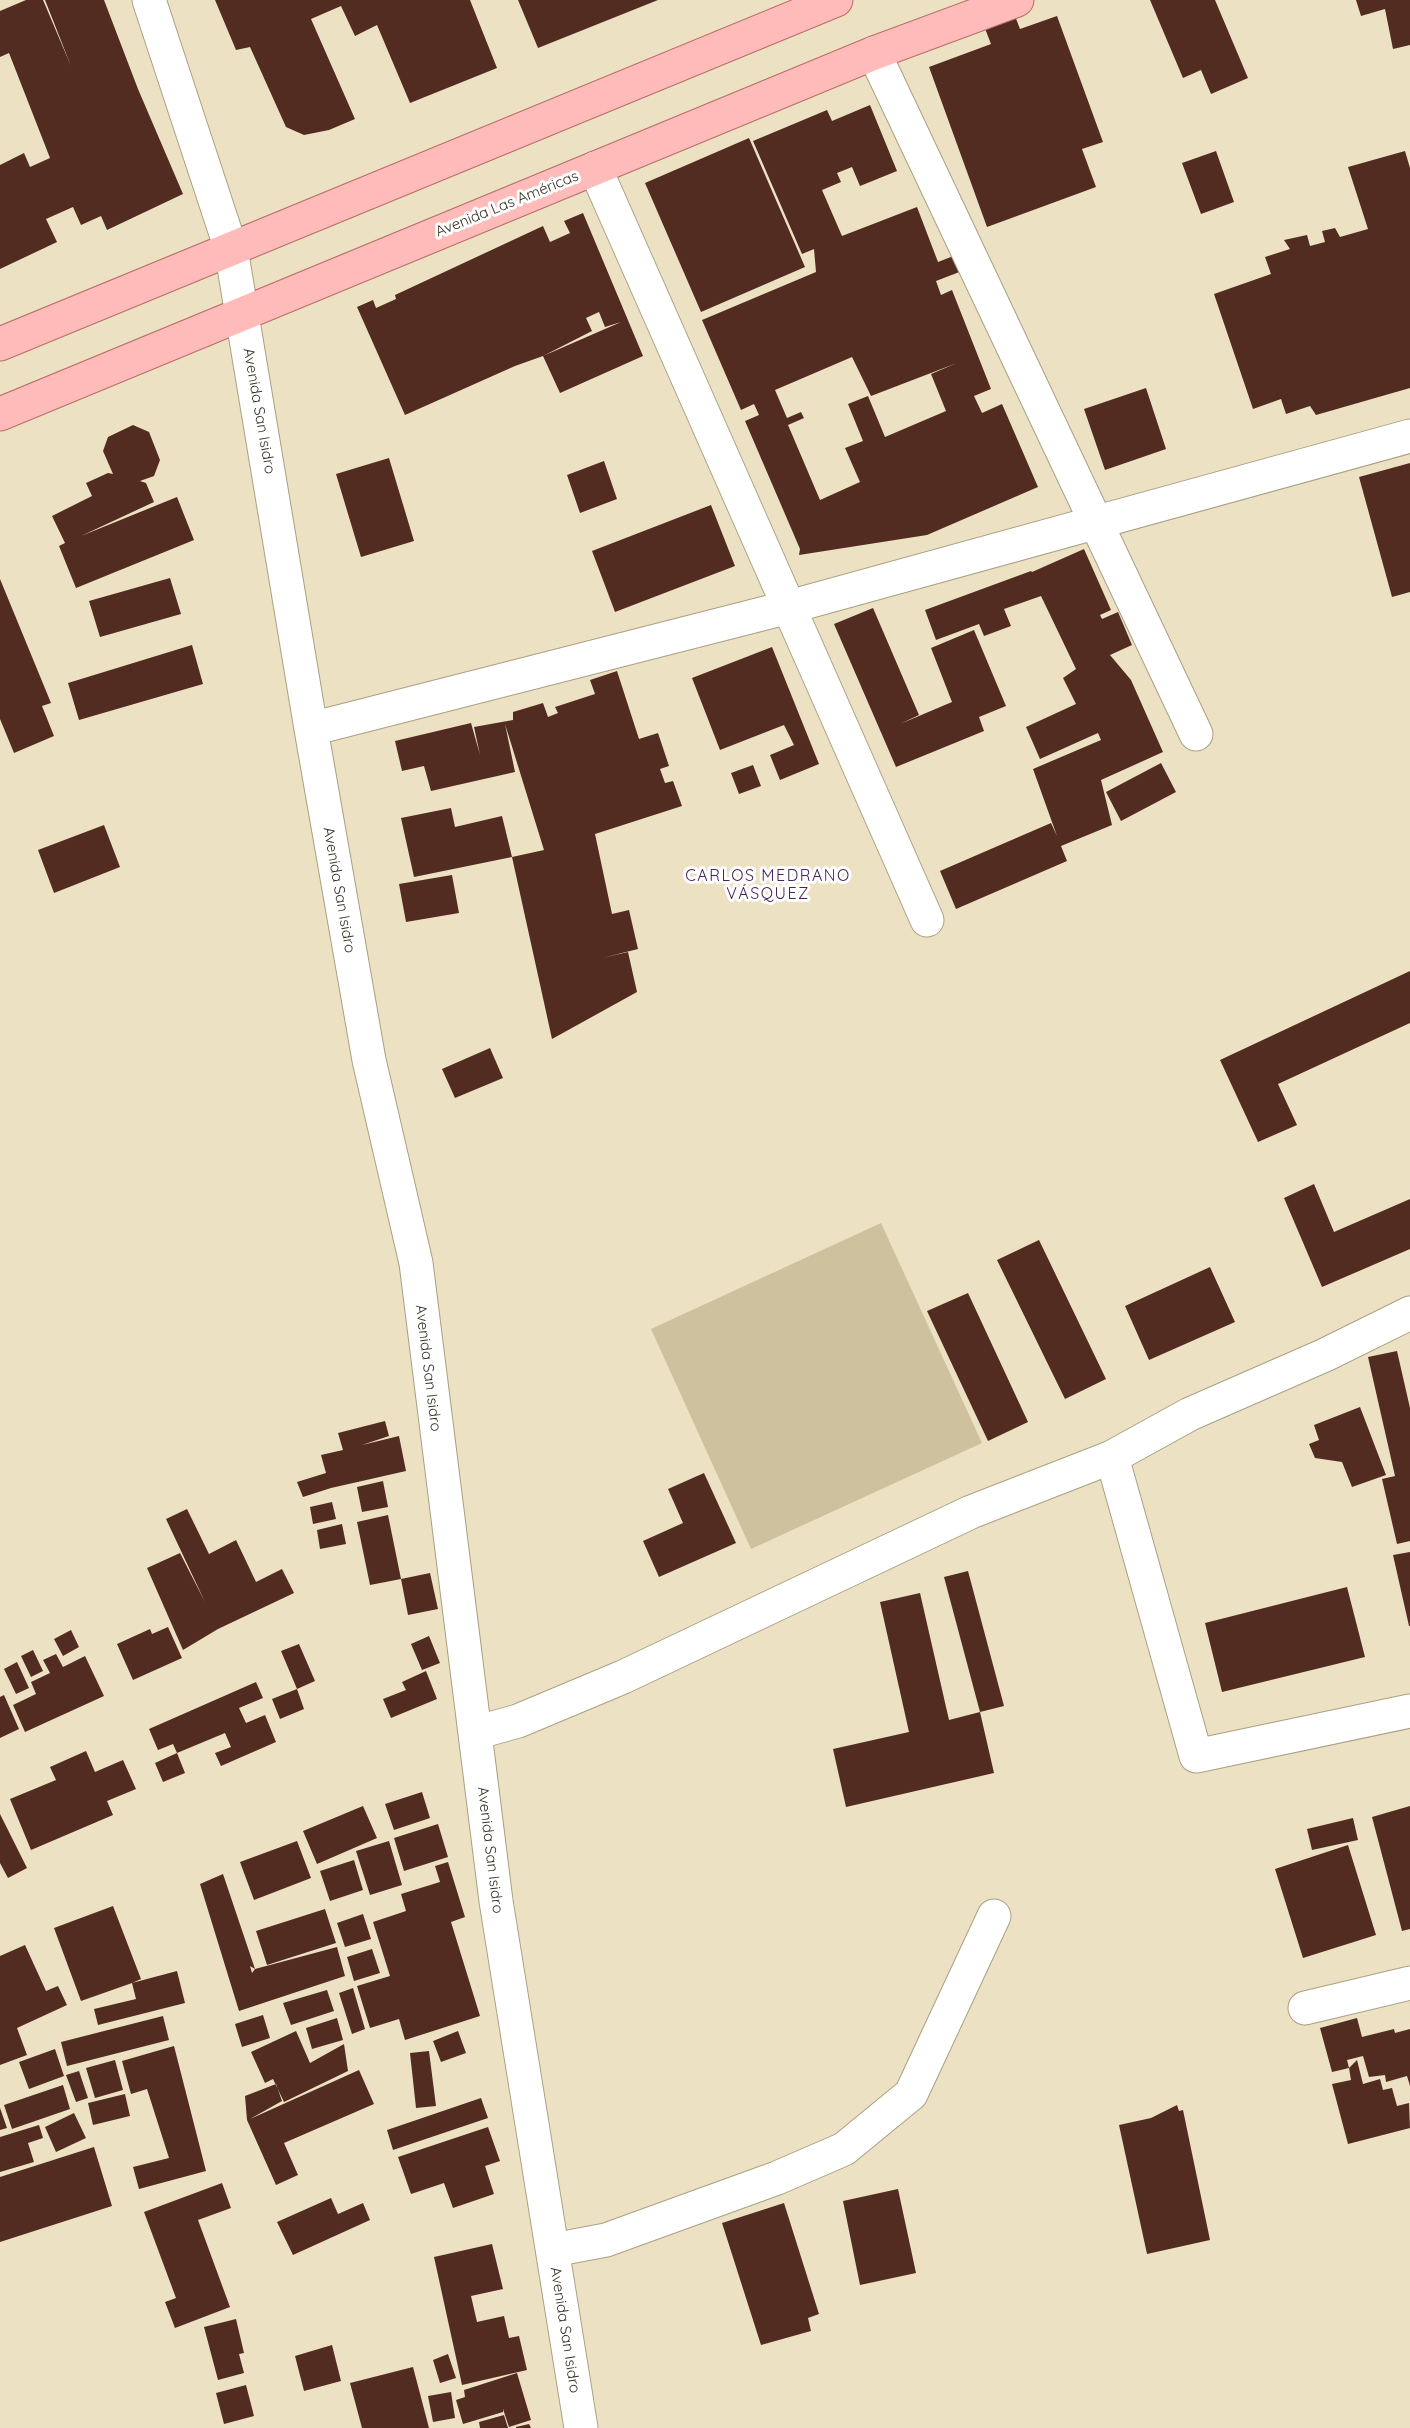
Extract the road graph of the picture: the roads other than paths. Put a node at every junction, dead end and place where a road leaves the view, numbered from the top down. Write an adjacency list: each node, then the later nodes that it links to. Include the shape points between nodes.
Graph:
1 (149, 0): 6 (street)
2 (1017, 0): 4 (main road, Avenida Las Américas)
3 (812, 4): 6 (main road)
4 (874, 53): 5 (main road, Avenida Las Américas); 11 (street)
5 (595, 168): 7 (main road, Avenida Las Américas); 12 (street)
6 (231, 249): 7 (street, Avenida San Isidro); 8 (main road)
7 (242, 313): 9 (main road, Avenida Las Américas); 13 (street, Avenida San Isidro)
8 (0, 344)
9 (0, 414)
10 (1410, 436): 11 (street)
11 (1096, 522): 12 (street); 14 (street)
12 (789, 607): 13 (street); 15 (street)
13 (311, 729): 19 (street, Avenida San Isidro, via 369,1060 416,1263)
14 (1196, 734)
15 (927, 920)
16 (1410, 1313): 17 (street, via 1190,1414)
17 (1112, 1457): 18 (street, via 1196,1756); 19 (street, via 971,1512 623,1677 518,1720)
18 (1410, 1711)
19 (475, 1733): 23 (street, Avenida San Isidro, via 496,1901)
20 (993, 1916): 23 (street, via 911,2094 844,2149 777,2178 606,2240)
21 (1410, 1983): 22 (street)
22 (1305, 2008)
23 (553, 2250): 24 (street, Avenida San Isidro)
24 (581, 2428)

